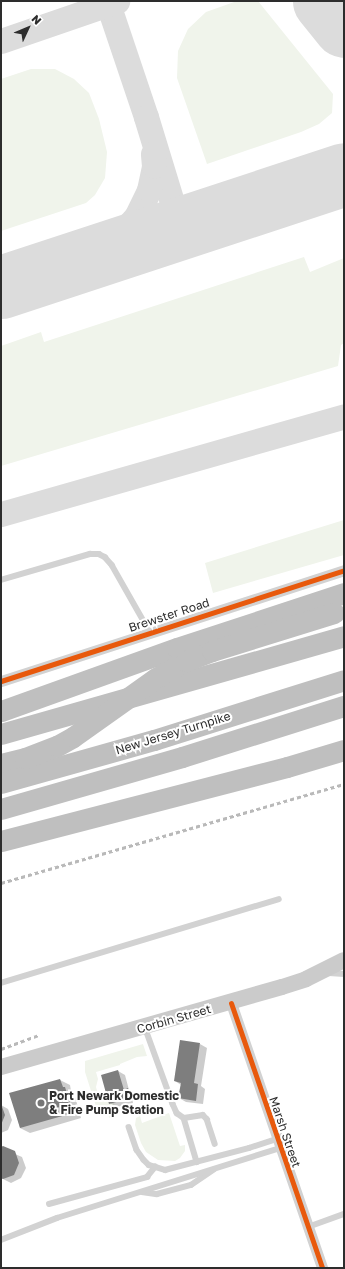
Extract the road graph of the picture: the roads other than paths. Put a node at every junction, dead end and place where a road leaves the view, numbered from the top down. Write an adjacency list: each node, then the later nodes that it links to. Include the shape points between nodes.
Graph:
1 (344, 570): 5 (street, Brewster Road)
2 (1, 580): 5 (lane, via 90,554 99,554 112,565)
3 (344, 593): 10 (highway, via 171,650)
4 (339, 611): 13 (highway, bridge, via 186,661 156,678 57,746)
5 (150, 632): 8 (street, Brewster Road)
6 (344, 636): 11 (highway)
7 (344, 680): 14 (highway, New Jersey Turnpike, via 154,740)
8 (1, 681)
9 (344, 706): 15 (highway, New Jersey Turnpike, via 182,757)
10 (1, 711)
11 (1, 734)
12 (344, 750): 16 (highway)
13 (1, 764)
14 (1, 783)
15 (1, 809)
16 (1, 841)
17 (279, 899): 21 (lane)
18 (344, 960): 19 (main road, Corbin Street)
19 (320, 973): 20 (lane); 22 (main road, Corbin Street)
20 (344, 974)
21 (1, 983)
22 (230, 1003): 23 (main road, Corbin Street); 27 (street, Marsh Street)
23 (145, 1027): 24 (main road, Corbin Street); 25 (lane, via 173,1104)
24 (1, 1067)
25 (184, 1118): 28 (lane, via 203,1115 207,1119); 29 (lane)
26 (129, 1127): 31 (lane, via 140,1156)
27 (278, 1143): 29 (lane); 30 (lane); 35 (street, Marsh Street)
28 (215, 1144)
29 (197, 1162): 31 (lane, via 169,1169)
30 (219, 1166): 32 (lane); 32 (lane, via 191,1185 157,1194)
31 (155, 1167): 33 (lane, via 147,1177)
32 (139, 1192): 36 (lane, via 57,1218)
33 (49, 1204)
34 (344, 1214): 35 (lane)
35 (308, 1227): 37 (street, Marsh Street)
36 (1, 1240)
37 (322, 1268)

